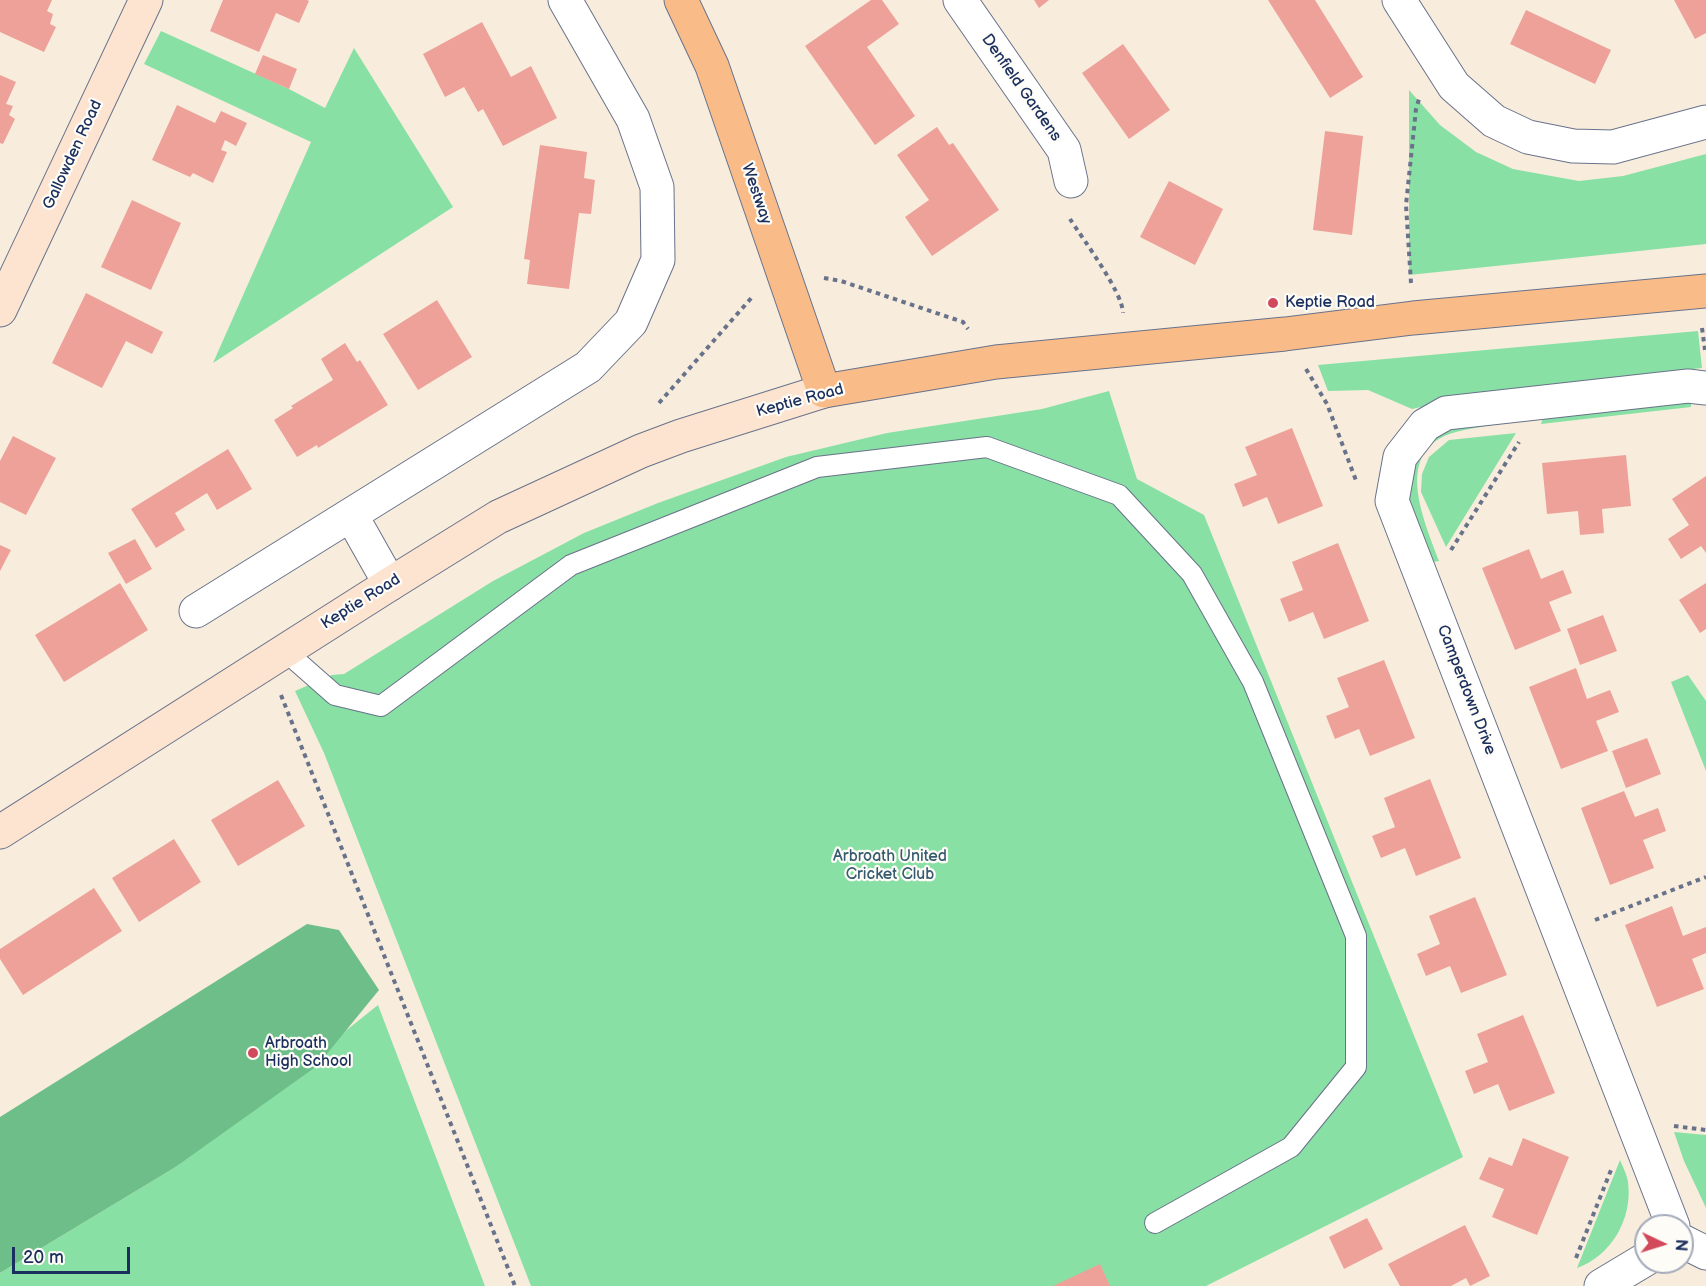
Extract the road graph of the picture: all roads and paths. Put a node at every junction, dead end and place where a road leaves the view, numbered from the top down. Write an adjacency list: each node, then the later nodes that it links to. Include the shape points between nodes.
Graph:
1 (146, 0): 12 (main road, Gallowden Road)
2 (565, 0): 21 (street, via 633,119 647,158 657,187 658,260 631,322 588,367)
3 (681, 0): 9 (main road, Westway, via 712,66)
4 (960, 0): 8 (street, Denfield Gardens, via 1064,150)
5 (1399, 0): 6 (street)
6 (1433, 53): 7 (street, via 1454,86 1494,121 1528,137 1572,146 1614,147); 13 (path, via 1416,109 1406,205)
7 (1706, 122)
8 (1071, 181): 10 (path, via 1065,211)
9 (783, 273): 15 (path, via 841,281 963,322); 17 (main road, Westway); 19 (path, via 747,300 658,404)
10 (1108, 279)
11 (1706, 291): 13 (main road, Keptie Road)
12 (0, 310)
13 (1413, 318): 14 (main road, Keptie Road)
14 (1285, 334): 15 (main road, Keptie Road); 20 (path, via 1327,404 1360,491)
15 (996, 362): 17 (main road, Keptie Road)
16 (1706, 387): 18 (street)
17 (824, 391): 19 (main road, Keptie Road)
18 (1531, 404): 20 (street, via 1446,413 1425,425 1400,457); 22 (path, via 1520,441 1442,563)
19 (641, 451): 23 (main road, Keptie Road, via 498,518)
20 (1392, 501): 22 (street, Camperdown Drive)
21 (351, 515): 23 (street); 24 (street)
22 (1423, 581): 28 (street, Camperdown Drive)
23 (390, 584): 25 (main road, Keptie Road)
24 (196, 611)
25 (276, 656): 26 (main road, Keptie Road); 31 (lane, via 335,695 381,706 571,565 817,467 987,447 1119,495 1192,574 1253,682 1356,936 1356,1066 1291,1147); 34 (path)
26 (0, 832)
27 (1706, 877): 28 (path)
28 (1560, 934): 29 (street, Camperdown Drive)
29 (1636, 1127): 30 (street, Camperdown Drive); 32 (path, via 1617,1152)
30 (1669, 1214)
31 (1155, 1223)
32 (1574, 1264)
33 (1634, 1266): 35 (street)
34 (515, 1286)
35 (1601, 1286)

